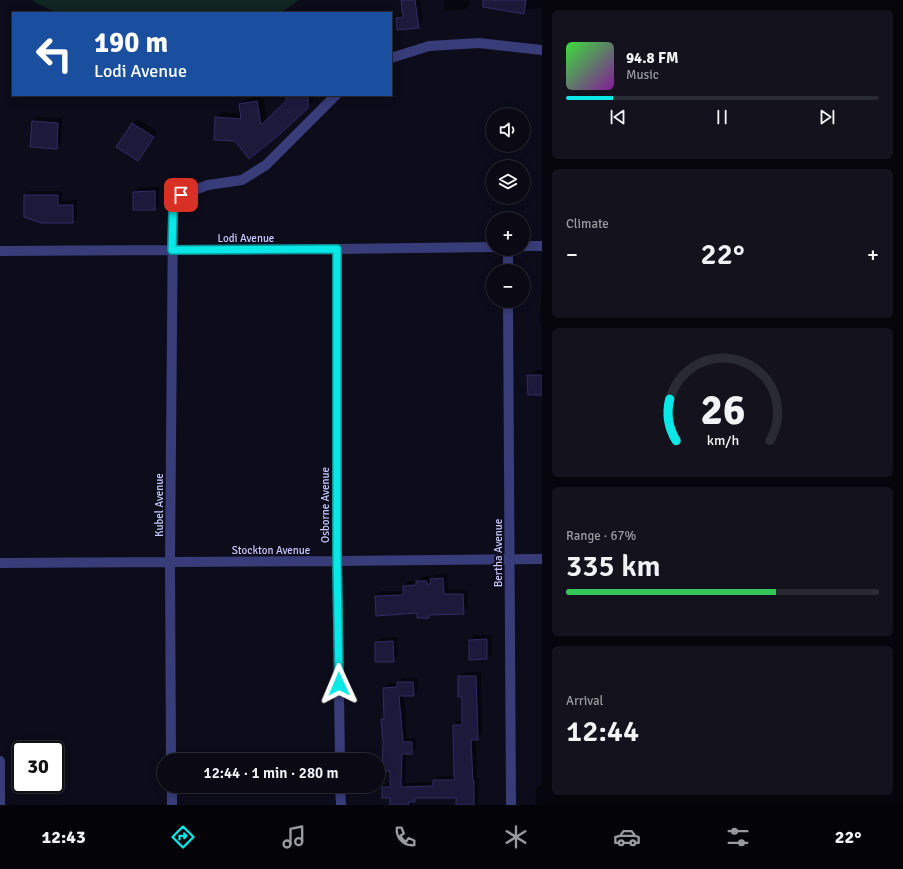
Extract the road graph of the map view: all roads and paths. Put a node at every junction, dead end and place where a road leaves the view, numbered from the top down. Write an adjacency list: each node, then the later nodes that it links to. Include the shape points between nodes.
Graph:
1 (542, 50): 2 (street, via 479,43 429,46)
2 (392, 58)
3 (335, 96): 8 (street, Kubel Avenue, via 266,165 242,180 208,185 181,195 173,212)
4 (530, 246): 5 (street)
5 (542, 246)
6 (486, 247): 7 (street, Lodi Avenue)
7 (337, 249): 8 (street, Lodi Avenue); 14 (street, Osborne Avenue)
8 (172, 250): 9 (street, Lodi Avenue); 13 (street, Kubel Avenue)
9 (0, 251)
10 (508, 308): 12 (street, Bertha Avenue)
11 (542, 559): 12 (street, Stockton Avenue)
12 (510, 560): 14 (street, Stockton Avenue); 24 (street, Bertha Avenue)
13 (170, 562): 14 (street, Stockton Avenue); 15 (street, Stockton Avenue); 16 (street, Kubel Avenue)
14 (337, 562): 17 (street, Osborne Avenue)
15 (0, 563)
16 (172, 753)
17 (340, 753)
18 (0, 761): 21 (street)
19 (172, 793): 22 (street)
20 (340, 793): 23 (street)
21 (0, 805)
22 (172, 805)
23 (341, 805)
24 (511, 805)

